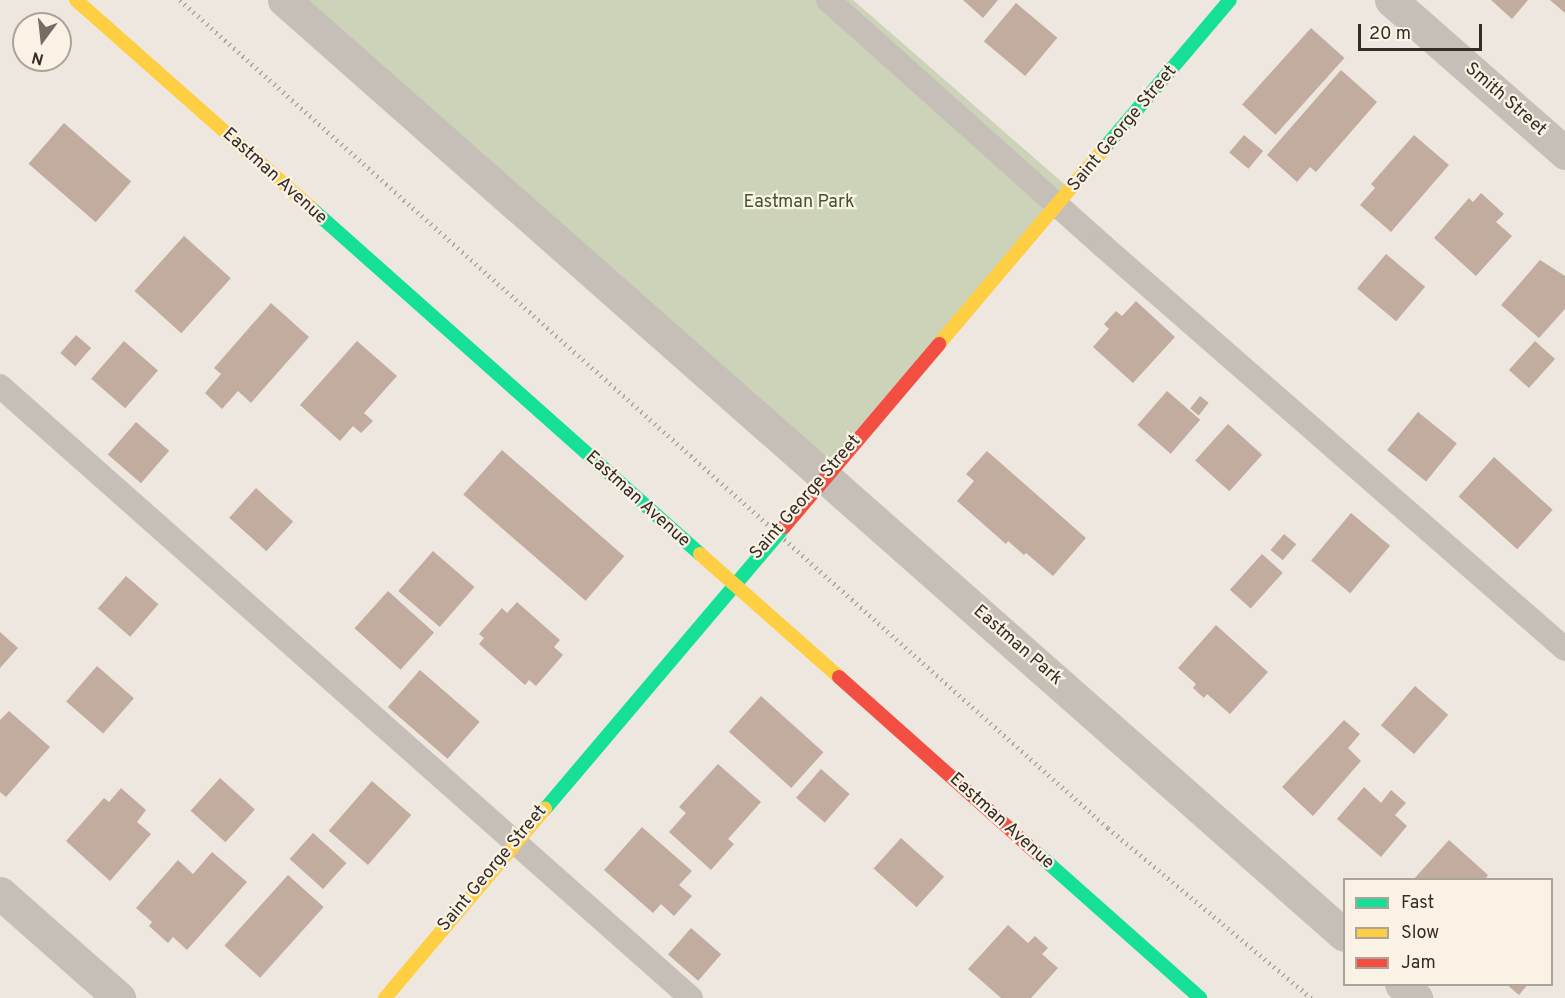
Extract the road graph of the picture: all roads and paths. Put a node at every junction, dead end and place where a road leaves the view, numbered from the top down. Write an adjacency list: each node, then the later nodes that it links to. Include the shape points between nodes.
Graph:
1 (76, 0): 10 (street, Eastman Avenue)
2 (284, 0): 9 (street, Eastman Park)
3 (828, 0): 7 (lane)
4 (1230, 0): 7 (street, Saint George Street)
5 (1391, 0): 6 (street, Smith Street)
6 (1565, 153)
7 (1058, 206): 9 (street, Saint George Street); 11 (lane)
8 (0, 386): 12 (lane)
9 (824, 477): 10 (street, Saint George Street); 14 (street, Eastman Park)
10 (732, 584): 12 (street, Saint George Street); 19 (street, Eastman Avenue)
11 (1565, 649)
12 (515, 843): 17 (street, Saint George Street); 18 (lane)
13 (0, 893): 16 (street)
14 (1343, 934)
15 (1403, 986): 20 (street)
16 (119, 998)
17 (385, 998)
18 (691, 998)
19 (1200, 998)
20 (1416, 998)

